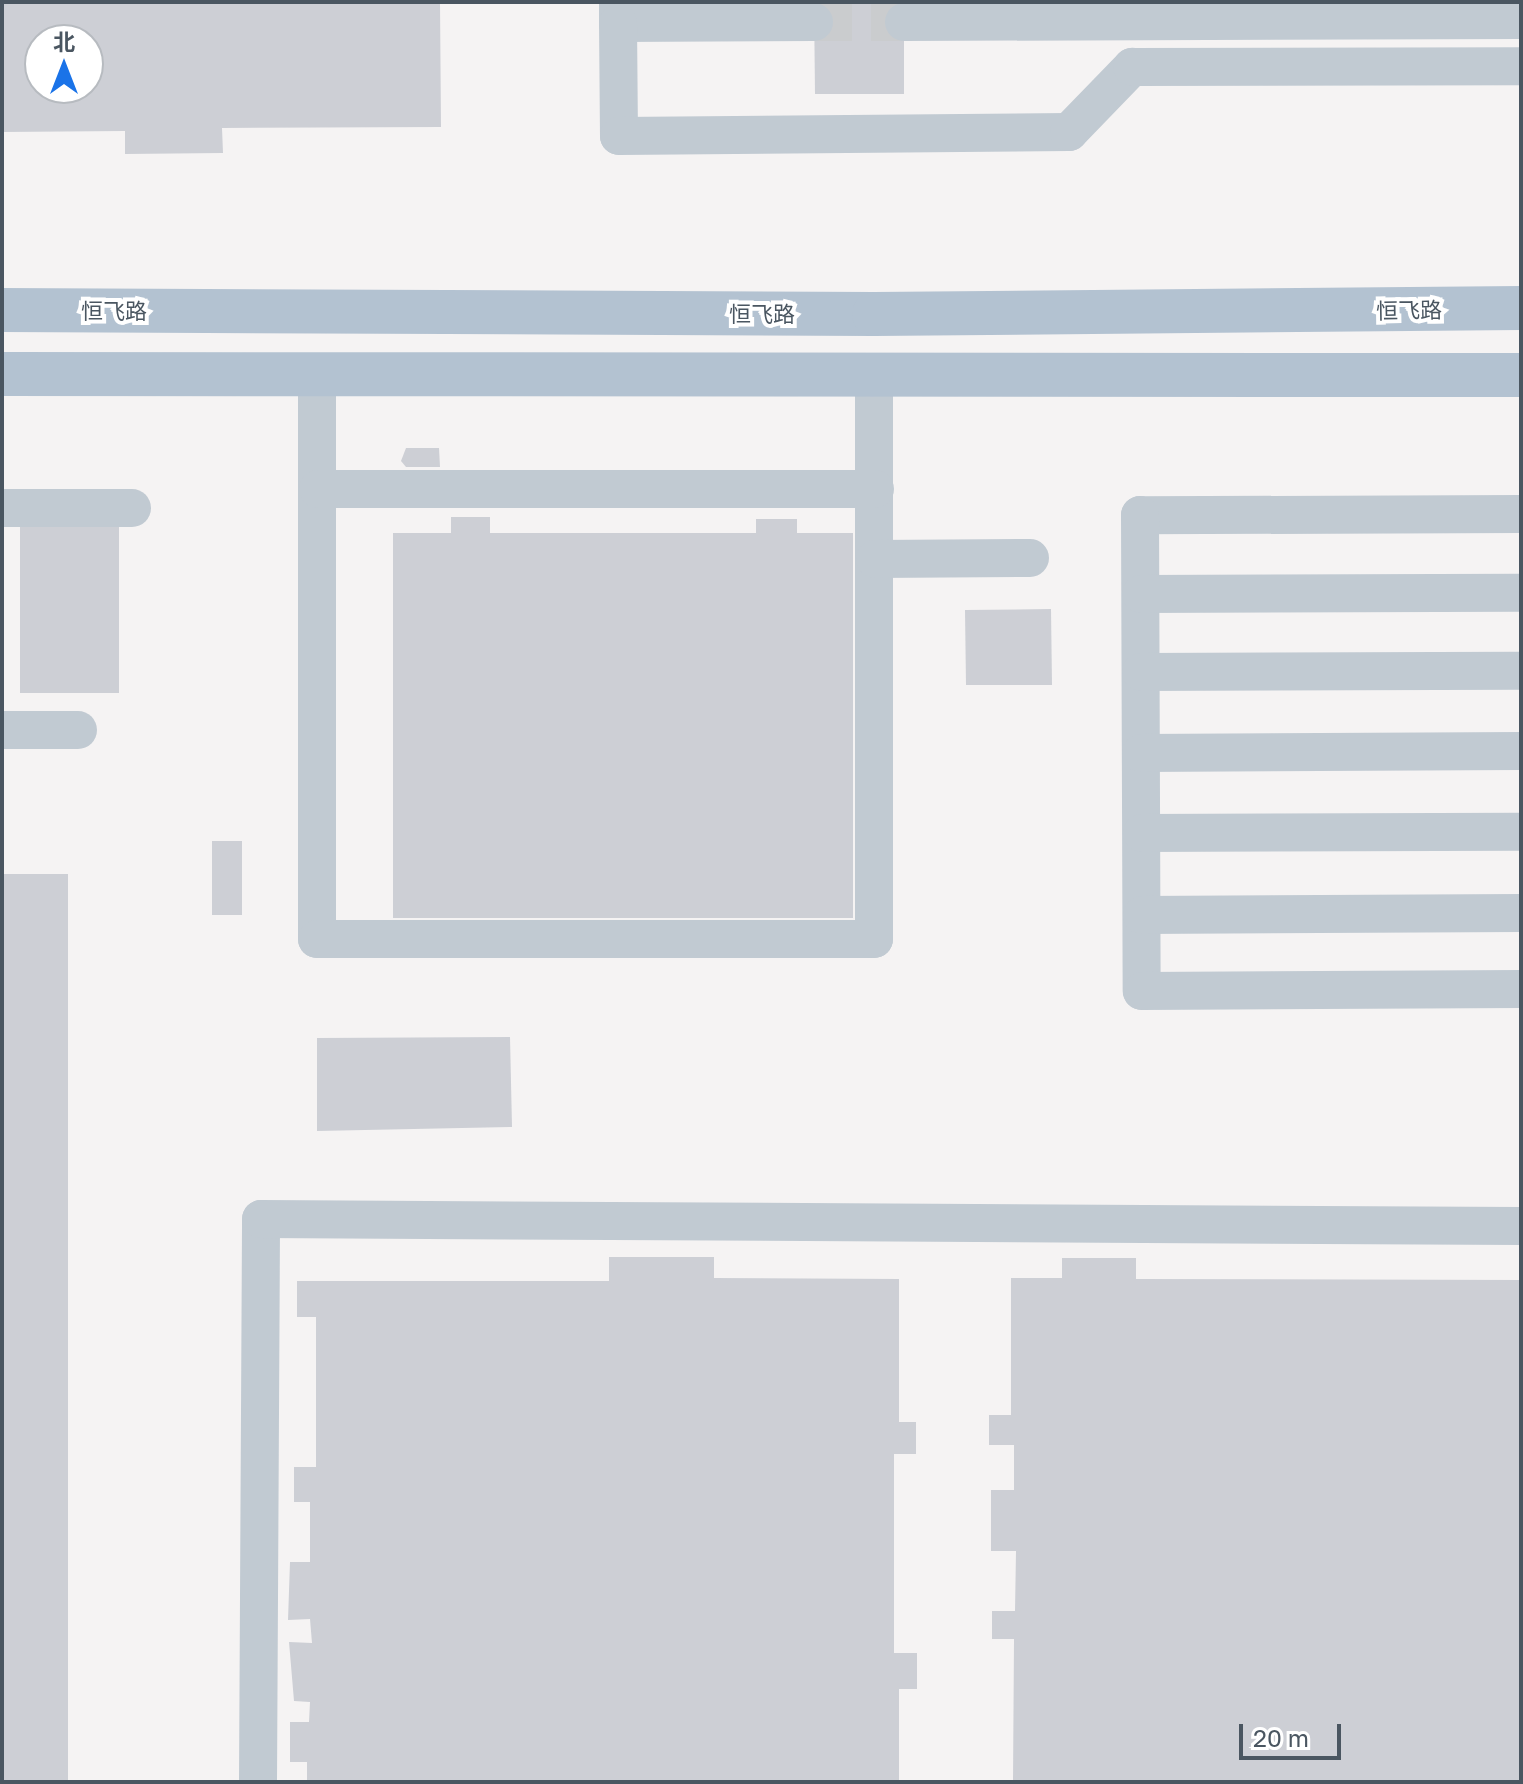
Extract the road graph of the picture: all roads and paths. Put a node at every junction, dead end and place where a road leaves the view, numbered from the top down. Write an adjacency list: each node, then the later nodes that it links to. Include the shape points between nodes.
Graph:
1 (1374, 11): 3 (lane); 5 (lane)
2 (618, 12): 4 (lane); 6 (lane, via 619,136 1069,132 1132,67)
3 (1521, 20)
4 (814, 22)
5 (904, 22)
6 (1521, 66)
7 (1521, 308): 8 (main road, 恒飞路, via 889,314)
8 (2, 310)
9 (317, 372): 10 (main road); 12 (main road); 13 (lane)
10 (2, 374)
11 (1521, 375): 12 (main road)
12 (874, 376): 14 (lane)
13 (318, 489): 14 (lane); 19 (lane, via 317,939 874,939)
14 (875, 489): 19 (lane)
15 (2, 508): 16 (lane)
16 (132, 508)
17 (1521, 514): 21 (lane, via 1140,515)
18 (1030, 558): 19 (lane)
19 (875, 559)
20 (1521, 593): 21 (lane)
21 (1141, 594): 23 (lane)
22 (1521, 671): 23 (lane)
23 (1141, 672): 27 (lane)
24 (2, 730): 25 (lane)
25 (78, 730)
26 (1521, 751): 27 (lane)
27 (1141, 753): 29 (lane)
28 (1521, 832): 29 (lane)
29 (1142, 833): 31 (lane)
30 (1521, 913): 31 (lane)
31 (1142, 915): 32 (lane, via 1142,991)
32 (1521, 989)
33 (1521, 1226): 34 (lane, via 261,1219)
34 (258, 1782)

